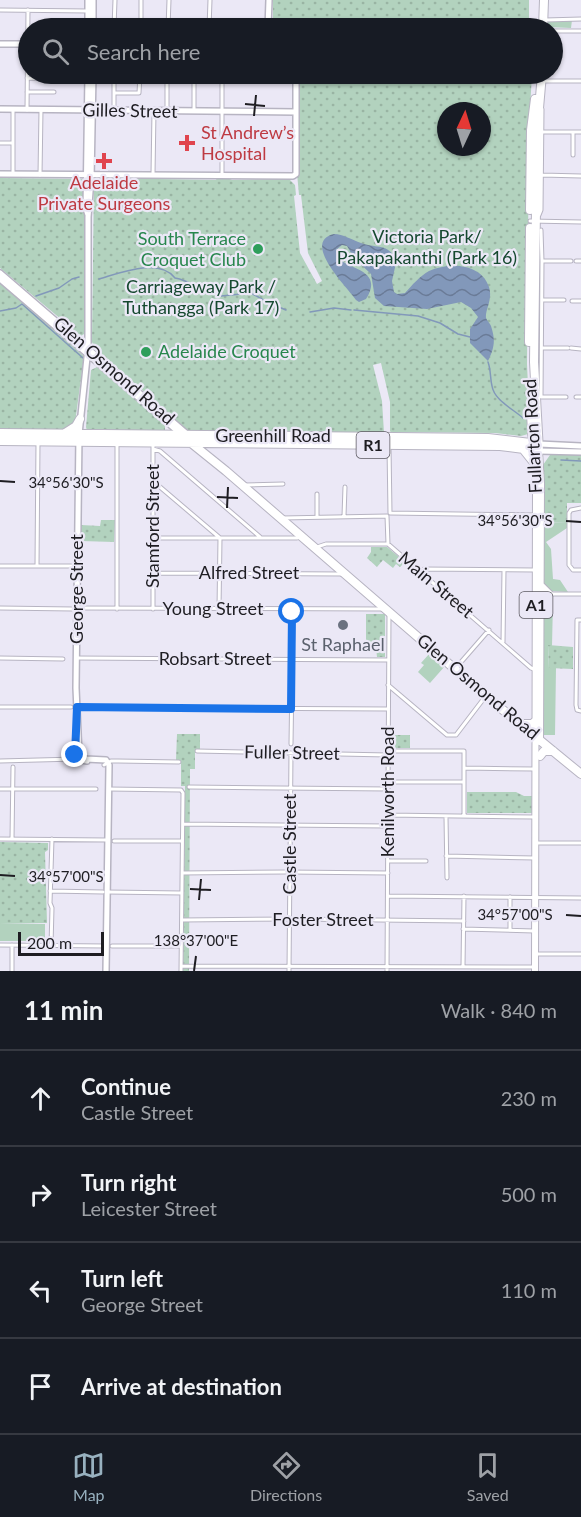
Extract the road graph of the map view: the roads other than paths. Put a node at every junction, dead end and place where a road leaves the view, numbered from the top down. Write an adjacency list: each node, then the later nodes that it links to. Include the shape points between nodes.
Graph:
1 (88, 0): 12 (street)
2 (93, 0): 12 (street)
3 (115, 0): 16 (street)
4 (141, 0): 17 (street)
5 (169, 0): 18 (street)
6 (210, 0): 19 (street)
7 (269, 0): 20 (street)
8 (538, 0): 21 (highway)
9 (544, 0): 22 (highway)
10 (0, 10): 11 (street)
11 (28, 10): 12 (street); 13 (street)
12 (91, 11): 14 (street); 15 (street)
13 (28, 18)
14 (90, 18)
15 (92, 18)
16 (114, 18)
17 (141, 18)
18 (168, 18)
19 (209, 18)
20 (268, 18)
21 (540, 18)
22 (542, 18)
23 (581, 19): 24 (street)
24 (563, 22)
25 (563, 31): 26 (street)
26 (581, 31)
27 (0, 44): 28 (street)
28 (18, 44)
29 (563, 79): 30 (street)
30 (581, 81)
31 (27, 84): 40 (street)
32 (90, 84): 48 (street, George Street)
33 (115, 84): 42 (street)
34 (140, 84): 42 (street, via 140,93)
35 (167, 84): 51 (street)
36 (194, 84): 52 (street)
37 (222, 84): 53 (street)
38 (296, 84): 54 (street)
39 (540, 84): 60 (highway, Fullarton Road)
40 (27, 92): 41 (street); 46 (street)
41 (54, 92)
42 (115, 93): 49 (street)
43 (543, 101): 55 (street, Fullarton Road)
44 (0, 109): 45 (street, Gilles Street)
45 (13, 110): 46 (street, Gilles Street); 59 (street)
46 (27, 110): 47 (street, Gilles Street)
47 (40, 110): 48 (street, Gilles Street); 64 (street)
48 (90, 110): 49 (street, Gilles Street); 65 (street, George Street)
49 (114, 110): 50 (street, Gilles Street)
50 (154, 111): 51 (street, Gilles Street); 66 (street)
51 (167, 111): 52 (street, Gilles Street)
52 (194, 111): 53 (street, Gilles Street)
53 (223, 111): 54 (street, Gilles Street); 67 (street)
54 (296, 112): 67 (street, via 296,174)
55 (542, 132): 56 (street); 60 (street, Fullarton Road)
56 (573, 132): 57 (street); 61 (street)
57 (581, 132)
58 (0, 143): 59 (street)
59 (13, 143): 63 (street)
60 (536, 147): 68 (street, Fullarton Road); 70 (highway, Fullarton Road)
61 (573, 155)
62 (0, 174): 63 (street)
63 (13, 174): 64 (street)
64 (40, 175): 65 (street)
65 (89, 175): 66 (street); 85 (street, George Street)
66 (153, 176): 67 (street)
67 (222, 176)
68 (542, 176): 69 (street); 70 (street, Fullarton Road, via 541,210)
69 (581, 176)
70 (535, 219): 71 (street); 79 (highway, Fullarton Road)
71 (581, 222)
72 (541, 230): 73 (street, Fullarton Road)
73 (542, 261): 74 (street); 79 (street, Fullarton Road)
74 (571, 261)
75 (576, 261): 76 (street)
76 (581, 261)
77 (0, 273): 80 (street, Glen Osmond Road)
78 (0, 279): 80 (street, Glen Osmond Road)
79 (535, 280): 81 (street, Fullarton Road); 91 (highway, Fullarton Road, via 529,364); 105 (highway, Fullarton Road)
80 (14, 288): 85 (street, Glen Osmond Road); 88 (street, Glen Osmond Road)
81 (542, 300): 82 (street); 86 (street, Fullarton Road)
82 (564, 300)
83 (572, 300): 84 (street)
84 (581, 301)
85 (88, 348): 88 (street, George Street); 97 (street, Glen Osmond Road)
86 (542, 348): 87 (street); 89 (street, Fullarton Road, via 541,397)
87 (581, 349)
88 (87, 355): 90 (street, George Street); 97 (street, Glen Osmond Road)
89 (566, 397)
90 (80, 419): 93 (highway); 95 (street, George Street)
91 (532, 429): 98 (highway, via 525,438); 105 (highway, Fullarton Road)
92 (0, 433): 94 (highway, Greenhill Road / R1)
93 (64, 434): 94 (highway, Greenhill Road / R1); 95 (highway, Greenhill Road / R1)
94 (55, 438): 95 (highway, Greenhill Road / R1); 100 (highway, Greenhill Road / R1)
95 (79, 438): 96 (highway, Greenhill Road / R1); 130 (street, George Street)
96 (117, 438): 97 (highway, Greenhill Road / R1); 103 (highway, Greenhill Road / R1); 146 (street)
97 (190, 439): 98 (highway, Greenhill Road / R1); 101 (highway, Greenhill Road / R1); 103 (highway, Greenhill Road / R1); 109 (highway, Glen Osmond Road); 111 (highway, Glen Osmond Road)
98 (510, 440): 105 (highway, Greenhill Road)
99 (0, 441): 100 (highway, Greenhill Road / R1)
100 (38, 442): 129 (street)
101 (209, 443): 102 (highway, Greenhill Road / R1); 109 (highway)
102 (389, 445): 106 (highway, Greenhill Road / R1); 118 (street, via 388,511 392,513)
103 (153, 446): 112 (street, Stamford Street); 125 (street)
104 (581, 446): 105 (street, Greenhill Road)
105 (536, 447): 106 (highway, Greenhill Road / R1); 107 (street, Greenhill Road); 110 (main road, Fullarton Road / A1)
106 (522, 449): 110 (highway)
107 (552, 452): 108 (street, Greenhill Road); 110 (street)
108 (581, 452)
109 (209, 454): 111 (highway, Glen Osmond Road)
110 (537, 462): 118 (main road, Fullarton Road / A1)
111 (226, 471): 114 (highway, Glen Osmond Road)
112 (153, 481): 123 (street, Stamford Street); 124 (street)
113 (283, 484): 114 (street)
114 (243, 486): 121 (highway, Glen Osmond Road)
115 (345, 487): 120 (street)
116 (317, 494): 119 (street)
117 (581, 508): 133 (street, via 569,513 570,565 573,570)
118 (539, 515): 132 (main road, Fullarton Road / A1); 138 (main road, Fullarton Road / A1)
119 (317, 516): 120 (street); 121 (street)
120 (344, 516): 126 (street, via 387,516)
121 (280, 518): 122 (highway, Glen Osmond Road)
122 (301, 536): 125 (street); 127 (highway, Glen Osmond Road)
123 (153, 538): 124 (street); 135 (street, Stamford Street)
124 (220, 538): 125 (street); 136 (street)
125 (261, 538)
126 (388, 544): 127 (street, Main Street, via 326,544); 134 (street, Main Street)
127 (315, 548): 137 (highway, Glen Osmond Road)
128 (0, 566): 129 (street)
129 (37, 566): 130 (street)
130 (78, 566): 145 (street, George Street)
131 (504, 570): 132 (street); 134 (street); 154 (street)
132 (536, 570): 139 (main road, Fullarton Road / A1)
133 (581, 570)
134 (419, 571): 153 (street, Main Street)
135 (153, 573): 136 (street, Alfred Street); 147 (street, Stamford Street)
136 (219, 573): 137 (street, Alfred Street); 148 (street)
137 (346, 573): 142 (highway, Glen Osmond Road)
138 (541, 584): 139 (main road, Fullarton Road / A1); 140 (main road)
139 (538, 594): 140 (street); 143 (main road, Fullarton Road / A1); 163 (main road, Fullarton Road / A1)
140 (552, 594): 141 (street); 143 (street)
141 (581, 594)
142 (375, 600): 150 (street); 151 (highway, Glen Osmond Road)
143 (540, 604): 163 (main road, Fullarton Road / A1)
144 (0, 608): 145 (street, Young Street)
145 (75, 609): 146 (street, Young Street); 157 (street, George Street)
146 (117, 609): 147 (street, Young Street)
147 (153, 609): 148 (street, Young Street)
148 (219, 609): 149 (street, Young Street)
149 (293, 610): 150 (street, Young Street); 160 (street)
150 (372, 610): 151 (street, Young Street)
151 (388, 611): 161 (street, Kenilworth Road); 162 (highway, Glen Osmond Road)
152 (579, 620): 155 (street)
153 (489, 630): 154 (street, Main Street); 162 (street)
154 (503, 642): 163 (street, Main Street)
155 (579, 644): 158 (street)
156 (0, 658): 159 (street)
157 (77, 658): 160 (street, Robsart Street); 168 (street, George Street)
158 (579, 658): 164 (street)
159 (63, 659)
160 (292, 659): 161 (street, Robsart Street); 169 (street)
161 (388, 660): 165 (street, Kenilworth Road)
162 (455, 669): 166 (highway, Glen Osmond Road)
163 (538, 670): 172 (main road, Fullarton Road / A1); 174 (main road, Fullarton Road / A1)
164 (579, 673): 171 (street, via 576,705)
165 (388, 685): 166 (street, via 447,735 456,735); 170 (street, Kenilworth Road)
166 (486, 696): 173 (highway, Glen Osmond Road)
167 (0, 707): 168 (street)
168 (74, 707): 169 (street); 182 (street, George Street)
169 (291, 709): 170 (street); 175 (street)
170 (388, 709): 180 (street, Kenilworth Road)
171 (581, 711)
172 (536, 721): 173 (highway); 174 (main road, Fullarton Road / A1)
173 (521, 724): 174 (highway, Glen Osmond Road)
174 (538, 738): 178 (highway, Glen Osmond Road); 181 (main road, Fullarton Road); 188 (main road, Fullarton Road)
175 (291, 744)
176 (197, 751): 179 (street, Fuller Street)
177 (396, 751): 187 (street, via 464,751)
178 (555, 751): 181 (highway, via 544,751); 189 (highway, Glen Osmond Road)
179 (291, 753): 180 (street, Fuller Street); 193 (street, Castle Street)
180 (388, 754): 190 (street, Kenilworth Road)
181 (540, 756): 199 (main road, Fullarton Road)
182 (79, 758): 183 (street); 185 (street)
183 (0, 761)
184 (179, 762): 185 (street)
185 (106, 764): 197 (street)
186 (13, 767): 195 (street)
187 (464, 768): 188 (street); 191 (street)
188 (536, 769): 199 (main road, Fullarton Road)
189 (581, 774)
190 (388, 782): 191 (street); 198 (street, Kenilworth Road)
191 (464, 782): 201 (street)
192 (189, 787): 193 (street)
193 (291, 788): 198 (street); 205 (street, Castle Street)
194 (0, 789): 195 (street)
195 (13, 789): 196 (street); 208 (street)
196 (96, 789)
197 (108, 789): 204 (street, via 181,790); 210 (street)
198 (388, 789): 200 (street, Kenilworth Road)
199 (536, 800): 203 (main road, Fullarton Road)
200 (388, 815): 202 (street); 206 (street, Kenilworth Road)
201 (464, 816): 202 (street); 203 (street)
202 (446, 817): 214 (street)
203 (536, 818): 212 (main road, Fullarton Road)
204 (183, 824): 205 (street); 211 (street)
205 (290, 825): 206 (street); 218 (street, Castle Street)
206 (387, 826): 216 (street, Kenilworth Road)
207 (0, 839): 208 (street)
208 (12, 839): 209 (street)
209 (52, 839): 210 (street); 222 (street)
210 (110, 840): 211 (street); 223 (street)
211 (182, 841): 219 (street)
212 (536, 843): 213 (street); 215 (main road, Fullarton Road)
213 (581, 843)
214 (447, 856): 215 (street); 221 (street)
215 (536, 858): 228 (main road, Fullarton Road)
216 (387, 861): 217 (street); 220 (street, Kenilworth Road)
217 (426, 861)
218 (290, 872): 219 (street); 220 (street); 231 (street, Castle Street)
219 (182, 873): 224 (street)
220 (388, 873): 225 (street, Kenilworth Road)
221 (447, 878)
222 (50, 891): 223 (street); 239 (street)
223 (105, 892): 224 (street); 240 (street)
224 (182, 893): 230 (street)
225 (388, 896): 226 (street); 232 (street, Kenilworth Road)
226 (464, 896): 227 (street); 233 (street)
227 (510, 897): 228 (street); 235 (street)
228 (536, 897): 229 (street); 236 (main road, Fullarton Road)
229 (581, 898)
230 (182, 920): 231 (street, Foster Street); 241 (street)
231 (290, 920): 232 (street, Foster Street); 246 (street, Castle Street)
232 (388, 920): 233 (street, Foster Street); 247 (street, Kenilworth Road)
233 (464, 921): 234 (street)
234 (463, 929): 235 (street); 245 (street)
235 (510, 930): 236 (street)
236 (536, 931): 242 (main road, Fullarton Road)
237 (0, 945): 238 (street)
238 (12, 945): 239 (street); 249 (street)
239 (51, 945): 240 (street)
240 (109, 946): 241 (street); 250 (street)
241 (181, 946): 244 (street)
242 (536, 954): 243 (street); 248 (main road, Fullarton Road)
243 (581, 954)
244 (181, 966): 246 (street); 251 (street)
245 (462, 966): 247 (street); 248 (street)
246 (289, 969): 247 (street)
247 (387, 969)
248 (536, 969)
249 (12, 971)
250 (106, 971)
251 (181, 971)

